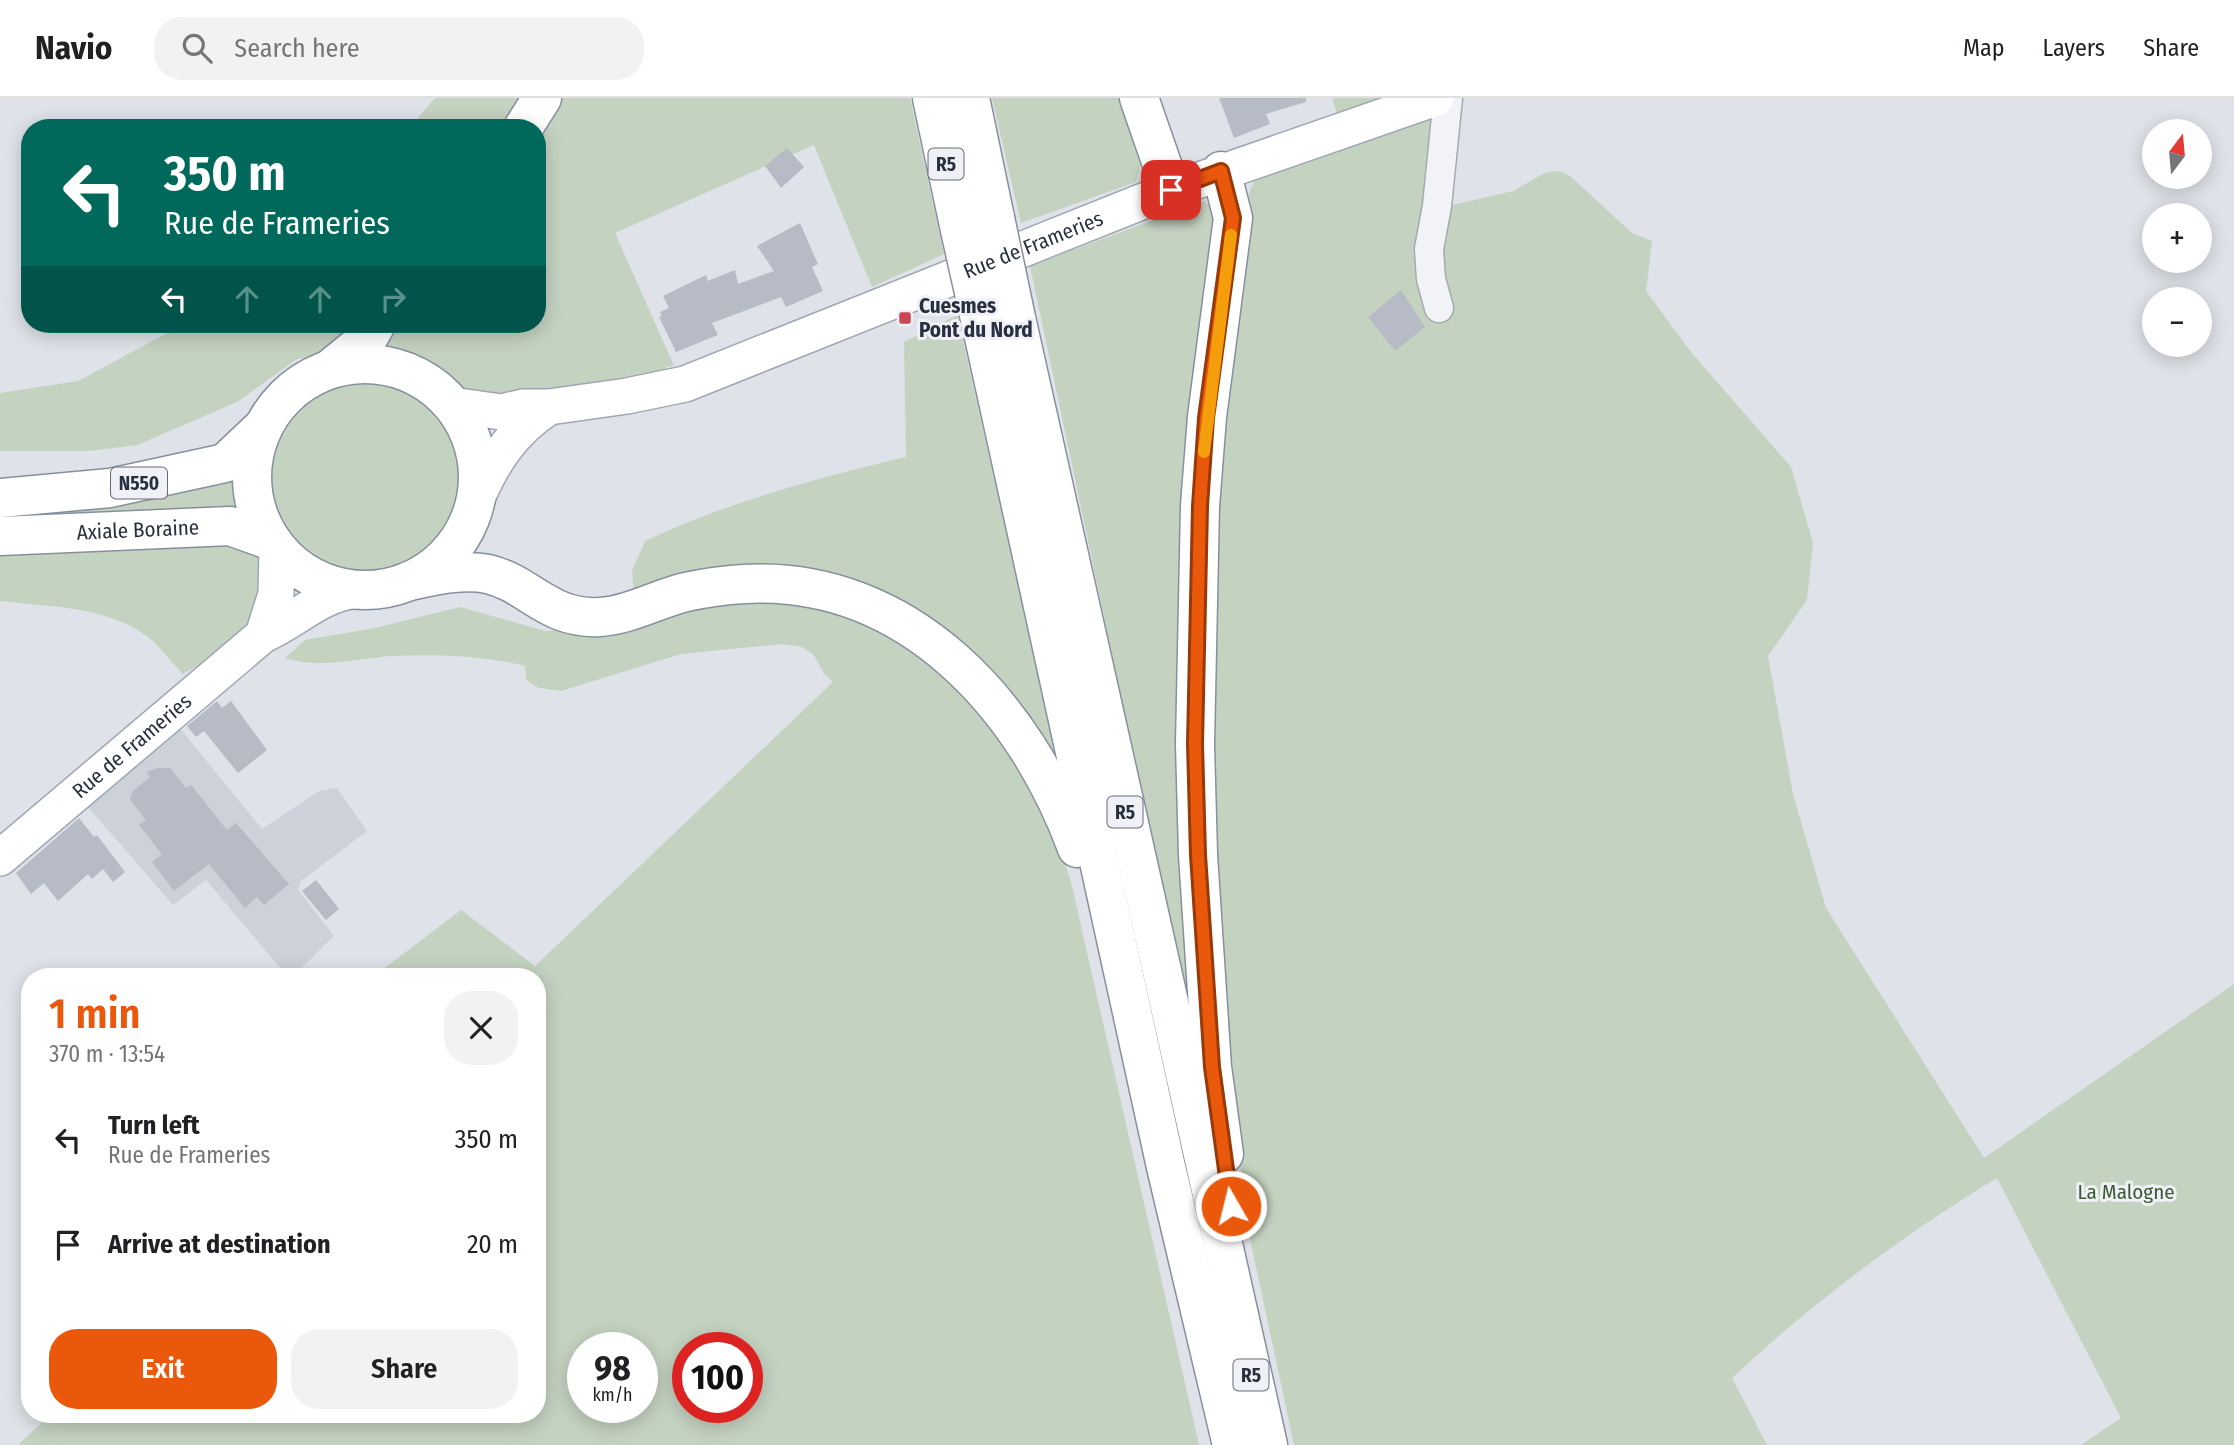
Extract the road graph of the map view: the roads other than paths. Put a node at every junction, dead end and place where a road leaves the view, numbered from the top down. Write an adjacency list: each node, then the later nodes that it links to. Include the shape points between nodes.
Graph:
1 (542, 98): 7 (highway)
2 (932, 98): 10 (highway, R5)
3 (970, 98): 10 (highway, R5)
4 (1139, 98): 9 (highway)
5 (1436, 98): 8 (main road, Rue de Frameries)
6 (1448, 98): 11 (street, via 1429,249)
7 (529, 119)
8 (1221, 171): 9 (main road, Rue de Frameries); 27 (highway, via 1233,218 1206,418 1195,744 1212,1067 1239,1261)
9 (1171, 190): 16 (main road, Rue de Frameries, via 685,384)
10 (977, 224): 12 (highway, R5, bridge)
11 (1439, 308)
12 (999, 323): 26 (highway, R5); 27 (highway, R5)
13 (371, 333): 14 (highway)
14 (330, 369): 15 (highway, via 352,364 397,368 417,376); 17 (highway, via 290,392)
15 (452, 405): 16 (main road, Rue de Frameries, via 501,412); 19 (highway, via 475,451)
16 (549, 407): 19 (main road, Rue de Frameries, via 531,419 497,456)
17 (262, 428): 18 (highway, Axiale Boraine / N550, via 225,463 110,488); 21 (highway, via 251,474 257,509)
18 (0, 498)
19 (475, 503): 22 (highway, via 452,550)
20 (0, 536): 21 (highway, Axiale Boraine / N550, via 230,526)
21 (274, 545): 23 (highway, via 313,578); 24 (main road, via 276,594)
22 (409, 581): 23 (highway); 26 (highway, via 464,572 489,575 547,607 575,616 601,617 687,592 745,584 800,587 852,600 897,620 971,676 1011,722 1061,805 1084,869)
23 (357, 590): 24 (main road, Rue de Frameries, via 326,596)
24 (263, 635): 25 (main road, Rue de Frameries)
25 (0, 858)
26 (1112, 918): 28 (highway, R5)
27 (1234, 1305): 29 (highway, R5)
28 (1232, 1445)
29 (1268, 1445)

